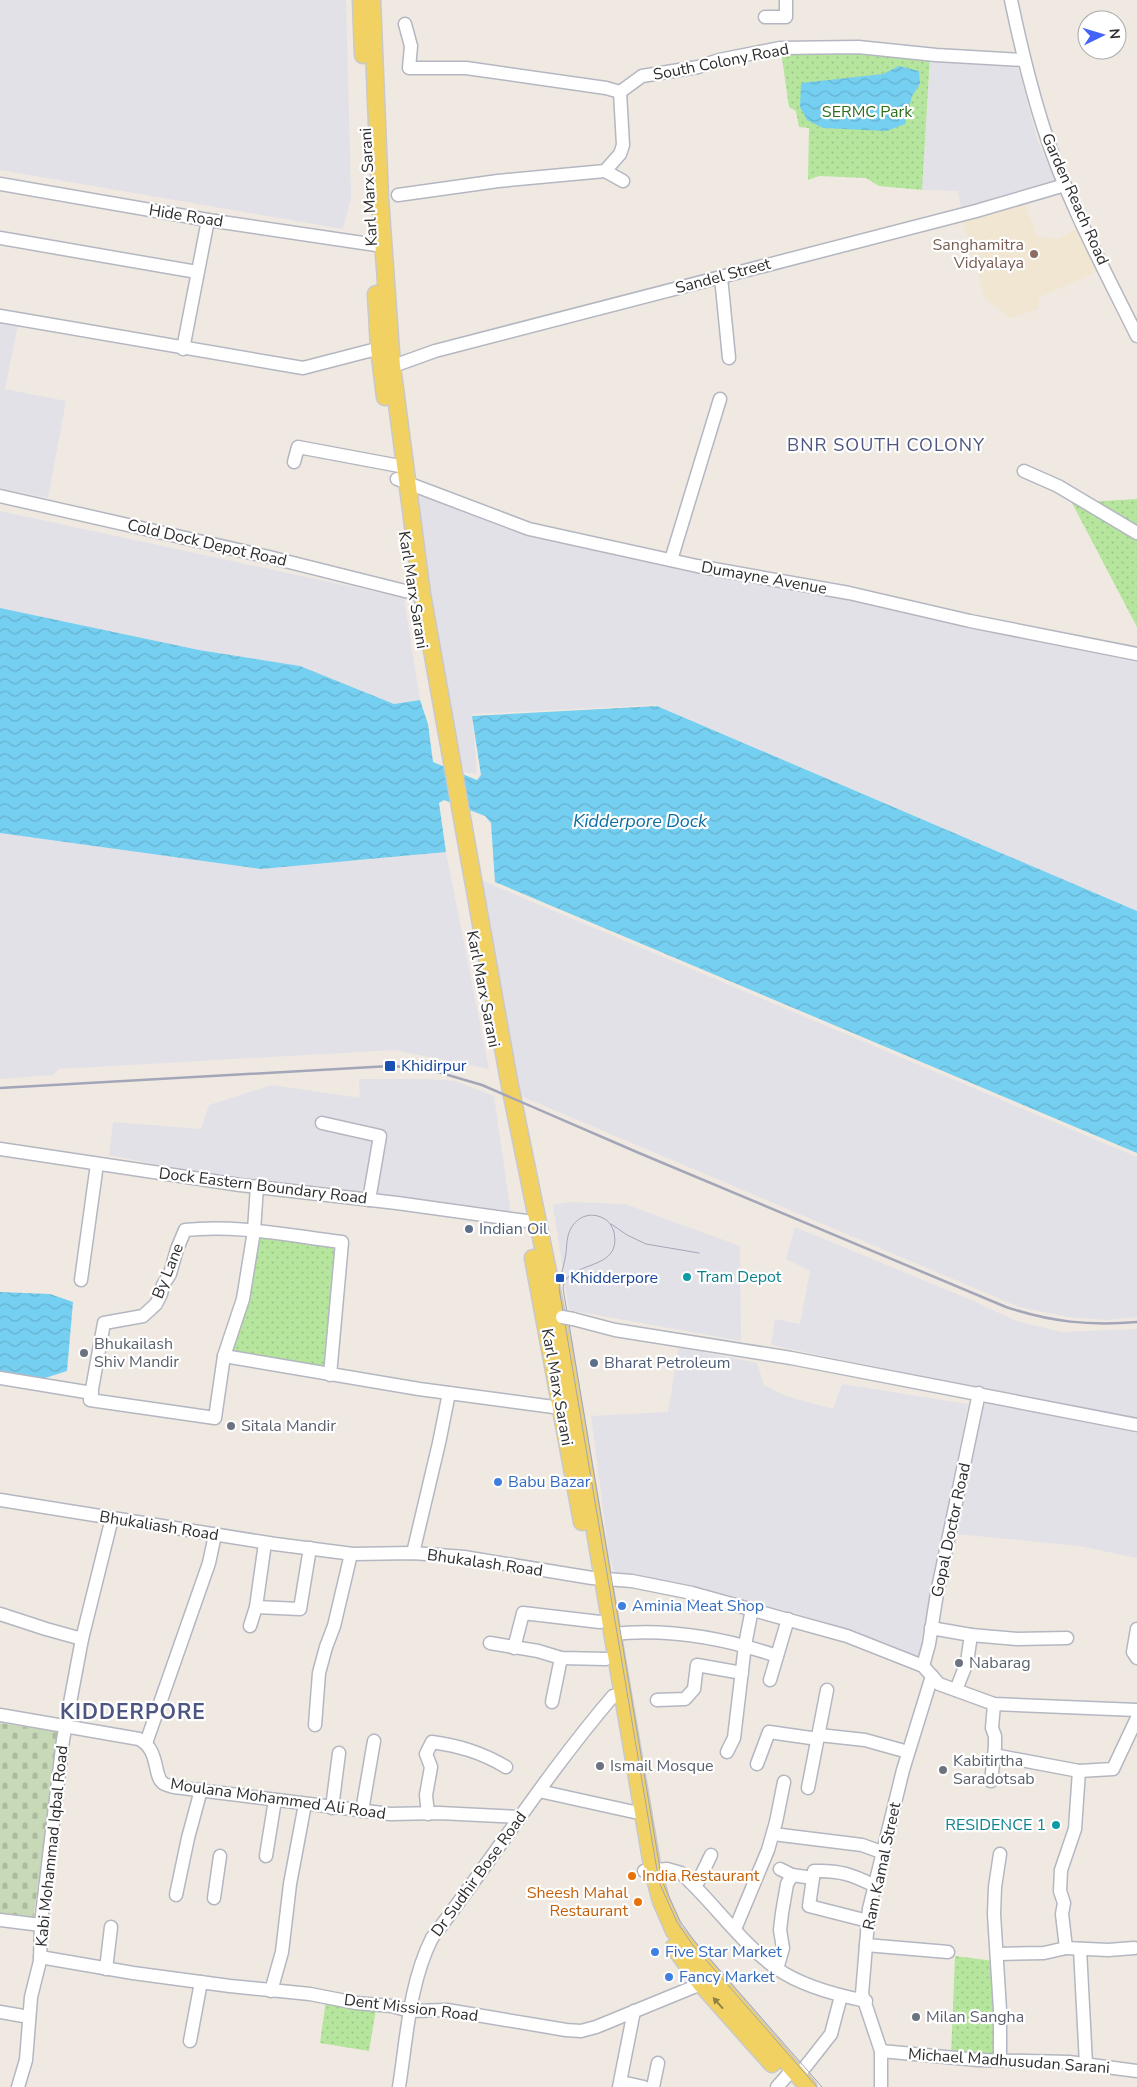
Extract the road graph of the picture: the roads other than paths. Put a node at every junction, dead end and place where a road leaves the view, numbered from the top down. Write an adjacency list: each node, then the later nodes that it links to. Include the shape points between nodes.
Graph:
1 (361, 0): 14 (main road, Karl Marx Sarani, via 365,113)
2 (372, 0): 14 (main road)
3 (786, 0): 5 (street, via 786,17)
4 (1011, 0): 7 (street, Garden Reach Road)
5 (765, 17)
6 (405, 24): 8 (street, via 411,46 408,68 466,68)
7 (1024, 60): 8 (street, South Colony Road, via 858,47 780,48 642,76); 12 (street, Garden Reach Road, via 1043,128)
8 (620, 92): 9 (street, via 623,145 620,154)
9 (605, 170): 10 (street); 13 (street)
10 (623, 181)
11 (0, 184): 15 (street, Hide Road)
12 (1065, 185): 19 (street, Sandel Street); 21 (street, Garden Reach Road)
13 (398, 195)
14 (376, 198): 17 (main road, Karl Marx Sarani)
15 (208, 220): 17 (street, Hide Road); 18 (street)
16 (0, 238): 18 (street)
17 (378, 245): 22 (main road, Karl Marx Sarani)
18 (197, 272): 23 (street)
19 (721, 276): 24 (street); 25 (street, Sandel Street, via 435,351)
20 (0, 316): 23 (street)
21 (1137, 336)
22 (385, 347): 23 (street, via 303,368); 25 (main road, Karl Marx Sarani)
23 (183, 349)
24 (730, 358)
25 (387, 368): 29 (main road, Karl Marx Sarani)
26 (720, 399): 32 (street)
27 (294, 462): 29 (street, Dumayne Avenue, via 298,447)
28 (1024, 471): 31 (street, via 1058,486)
29 (401, 474): 32 (street, Dumayne Avenue, via 529,529); 33 (main road, Karl Marx Sarani); 35 (main road)
30 (0, 496): 33 (street, Cold Dock Depot Road)
31 (1137, 533)
32 (671, 560): 34 (street, Dumayne Avenue, via 849,593)
33 (413, 593): 35 (main road, Karl Marx Sarani)
34 (1137, 654)
35 (443, 742): 36 (main road, Karl Marx Sarani)
36 (458, 824): 42 (main road, Karl Marx Sarani, via 482,989); 45 (main road)
37 (322, 1123): 41 (street, via 380,1136)
38 (0, 1148): 39 (street, Dock Eastern Boundary Road)
39 (97, 1164): 40 (street, Dock Eastern Boundary Road); 44 (street)
40 (257, 1186): 41 (street, Dock Eastern Boundary Road); 43 (street)
41 (369, 1200): 42 (street, Dock Eastern Boundary Road)
42 (526, 1221): 45 (main road, Karl Marx Sarani)
43 (254, 1231): 46 (street, via 243,1299); 47 (street, via 342,1242); 50 (street, By Lane, via 185,1230 156,1304 143,1316 104,1323)
44 (80, 1280)
45 (559, 1317): 51 (street, via 616,1330); 52 (main road, Karl Marx Sarani)
46 (224, 1356): 47 (street); 50 (street, via 215,1418 90,1400)
47 (330, 1375): 49 (street)
48 (0, 1378): 50 (street)
49 (449, 1392): 52 (street); 60 (street)
50 (92, 1393)
51 (979, 1393): 53 (street); 68 (street, Gopal Doctor Road)
52 (568, 1407): 61 (main road, Karl Marx Sarani)
53 (1137, 1425)
54 (0, 1500): 55 (street, Bhukaliash Road)
55 (112, 1518): 56 (street, Bhukaliash Road); 73 (street, Kabi Mohammad Iqbal Road)
56 (215, 1535): 57 (street, Bhukaliash Road); 98 (street, via 209,1563)
57 (266, 1543): 58 (street, Bhukaliash Road); 62 (street)
58 (314, 1549): 59 (street, Bhukalash Road); 62 (street, via 300,1609)
59 (351, 1554): 60 (street, Bhukalash Road); 94 (street, via 319,1673)
60 (413, 1554): 61 (street, Bhukalash Road, via 464,1557)
61 (597, 1578): 63 (street, Bhukalash Road, via 632,1581); 66 (main road, Karl Marx Sarani); 70 (main road)
62 (256, 1606): 67 (street)
63 (752, 1609): 65 (street, Bhukalash Road); 75 (street)
64 (0, 1614): 73 (street)
65 (788, 1619): 78 (street); 81 (street, Bhukalash Road, via 847,1636)
66 (600, 1622): 76 (street, via 523,1613); 80 (main road, Karl Marx Sarani)
67 (250, 1626)
68 (931, 1628): 71 (street); 81 (street, Gopal Doctor Road)
69 (1137, 1629): 77 (street)
70 (612, 1634): 75 (street, via 704,1636); 87 (main road)
71 (971, 1635): 72 (street, via 1017,1639); 86 (street, via 967,1662)
72 (1067, 1638)
73 (82, 1639): 95 (street, Kabi Mohammad Iqbal Road)
74 (490, 1643): 76 (street)
75 (744, 1645): 78 (street); 82 (street)
76 (514, 1648): 79 (street)
77 (1135, 1655)
78 (777, 1656): 84 (street)
79 (561, 1658): 80 (street); 89 (street)
80 (606, 1659): 87 (main road, Karl Marx Sarani)
81 (923, 1666): 83 (street)
82 (742, 1673): 88 (street, via 696,1665 694,1689 686,1698); 99 (street, via 734,1738)
83 (933, 1677): 86 (street, via 939,1684); 100 (street, Ram Kamal Street)
84 (770, 1680)
85 (827, 1690): 96 (street)
86 (956, 1690): 90 (street)
87 (618, 1695): 110 (street, Dr Sudhir Bose Road, via 594,1718); 115 (main road, Karl Marx Sarani)
88 (657, 1700)
89 (552, 1702)
90 (994, 1704): 91 (street); 102 (street)
91 (1137, 1710)
92 (0, 1715): 95 (street)
93 (1137, 1718): 105 (street, via 1113,1769)
94 (315, 1725)
95 (65, 1728): 98 (street, via 132,1737); 134 (street, Kabi Mohammad Iqbal Road)
96 (818, 1737): 100 (street, via 865,1740); 103 (street, via 769,1732); 108 (street)
97 (374, 1741): 114 (street)
98 (146, 1743): 109 (street, Moulana Mohammed Ali Road, via 163,1783)
99 (727, 1752)
100 (908, 1752): 119 (street, Ram Kamal Street)
101 (338, 1753): 113 (street)
102 (994, 1756): 105 (street); 106 (street)
103 (757, 1764)
104 (506, 1767): 116 (street, via 469,1750 432,1742 426,1754 431,1767 426,1795)
105 (1079, 1771): 138 (street, via 1075,1829 1061,1870)
106 (991, 1781)
107 (784, 1782): 118 (street)
108 (808, 1788)
109 (201, 1790): 111 (street, Moulana Mohammed Ali Road); 130 (street)
110 (540, 1792): 115 (street); 117 (street, Dr Sudhir Bose Road)
111 (275, 1800): 112 (street, Moulana Mohammed Ali Road); 122 (street)
112 (305, 1804): 113 (street, Moulana Mohammed Ali Road); 148 (street, via 290,1884 282,1952)
113 (332, 1808): 114 (street, Moulana Mohammed Ali Road)
114 (362, 1811): 116 (street, Moulana Mohammed Ali Road)
115 (638, 1812): 125 (main road, Karl Marx Sarani)
116 (428, 1814): 117 (street, Moulana Mohammed Ali Road)
117 (520, 1817): 151 (street, Dr Sudhir Bose Road, via 432,1938 424,1954)
118 (773, 1834): 119 (street, via 862,1845); 136 (street)
119 (884, 1854): 129 (street, Ram Kamal Street)
120 (1000, 1854): 142 (street, via 994,1914)
121 (220, 1856): 131 (street)
122 (266, 1856)
123 (711, 1856): 128 (street)
124 (780, 1869): 126 (street)
125 (648, 1871): 128 (street, via 667,1869 681,1873); 146 (main road, Karl Marx Sarani, via 653,1906 663,1929)
126 (792, 1874): 127 (street); 144 (street, via 787,1884 780,1930 784,1948)
127 (813, 1878): 129 (street, via 814,1871 833,1870 852,1874); 133 (street, via 809,1906)
128 (696, 1886): 136 (street)
129 (875, 1886): 133 (street, Ram Kamal Street)
130 (176, 1895)
131 (214, 1898)
132 (0, 1920): 134 (street)
133 (868, 1921): 137 (street, Ram Kamal Street)
134 (41, 1925): 143 (street, Kabi Mohammad Iqbal Road)
135 (111, 1928): 145 (street)
136 (735, 1929): 144 (street)
137 (866, 1945): 141 (street); 150 (street, Ram Kamal Street, via 862,1994)
138 (1066, 1948): 140 (street); 142 (street, via 1044,1953)
139 (1134, 1948): 140 (street)
140 (1080, 1949): 159 (street)
141 (948, 1952)
142 (998, 1954): 157 (street)
143 (40, 1957): 145 (street, Dent Mission Road); 154 (street, Kabi Mohammad Iqbal Road)
144 (777, 1968): 149 (street, via 806,1984)
145 (106, 1969): 147 (street, Dent Mission Road)
146 (706, 1980): 152 (street, Dent Mission Road); 161 (main road, Karl Marx Sarani)
147 (200, 1982): 148 (street, Dent Mission Road); 155 (street)
148 (272, 1991): 151 (street, Dent Mission Road)
149 (841, 1996): 150 (street); 161 (street, via 831,2034)
150 (866, 2002): 156 (street, Ram Kamal Street)
151 (410, 2011): 152 (street, Dent Mission Road, via 447,2010 581,2031); 164 (street, Dr Sudhir Bose Road)
152 (634, 2011): 162 (street)
153 (0, 2012): 154 (street)
154 (29, 2017): 163 (street, Kabi Mohammad Iqbal Road, via 26,2060)
155 (190, 2040)
156 (881, 2051): 157 (street, Michael Madhusudan Sarani); 168 (street, Ram Kamal Street)
157 (1000, 2060): 159 (street, Michael Madhusudan Sarani)
158 (658, 2063): 166 (street)
159 (1086, 2064): 160 (street, Michael Madhusudan Sarani)
160 (1137, 2070)
161 (790, 2079): 167 (main road)
162 (620, 2084): 165 (street)
163 (18, 2087)
164 (399, 2087)
165 (644, 2087)
166 (654, 2087)
167 (808, 2087)
168 (881, 2087)

